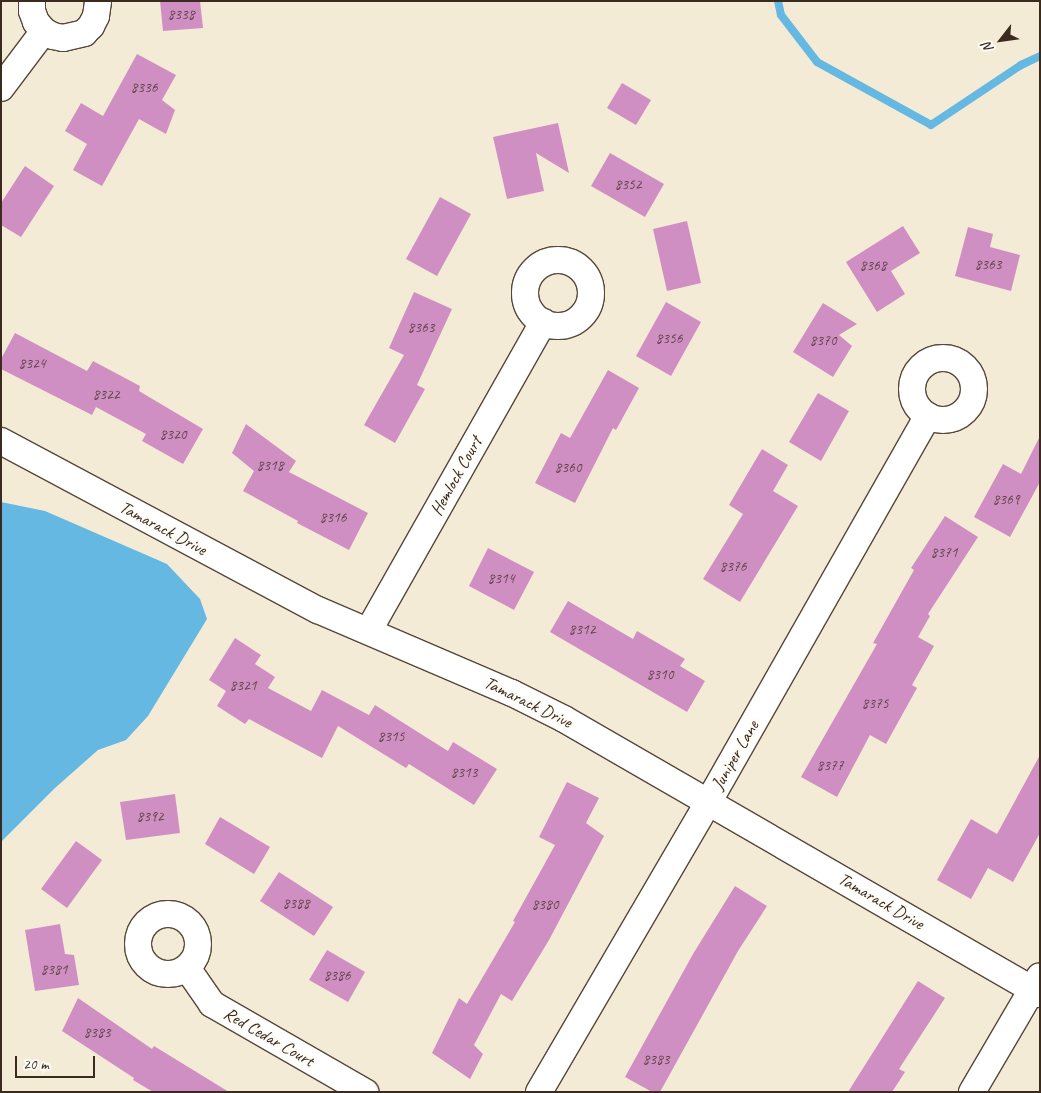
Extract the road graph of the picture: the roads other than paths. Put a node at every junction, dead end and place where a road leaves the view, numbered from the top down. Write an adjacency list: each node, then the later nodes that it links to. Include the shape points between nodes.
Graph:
1 (32, 1): 3 (street, via 36,22)
2 (98, 1): 3 (street, via 96,16 84,33 64,38)
3 (44, 30): 4 (street)
4 (1, 88)
5 (543, 322): 8 (street, Hemlock Court)
6 (928, 416): 9 (street, Juniper Lane)
7 (1, 441): 8 (street, Tamarack Drive, via 318,610)
8 (369, 630): 9 (street, Tamarack Drive, via 521,697)
9 (709, 801): 11 (street, Tamarack Drive); 13 (street, Juniper Lane)
10 (187, 968): 12 (street, Red Cedar Court, via 212,1004)
11 (1037, 987): 14 (street)
12 (364, 1092)
13 (538, 1092)
14 (972, 1092)

